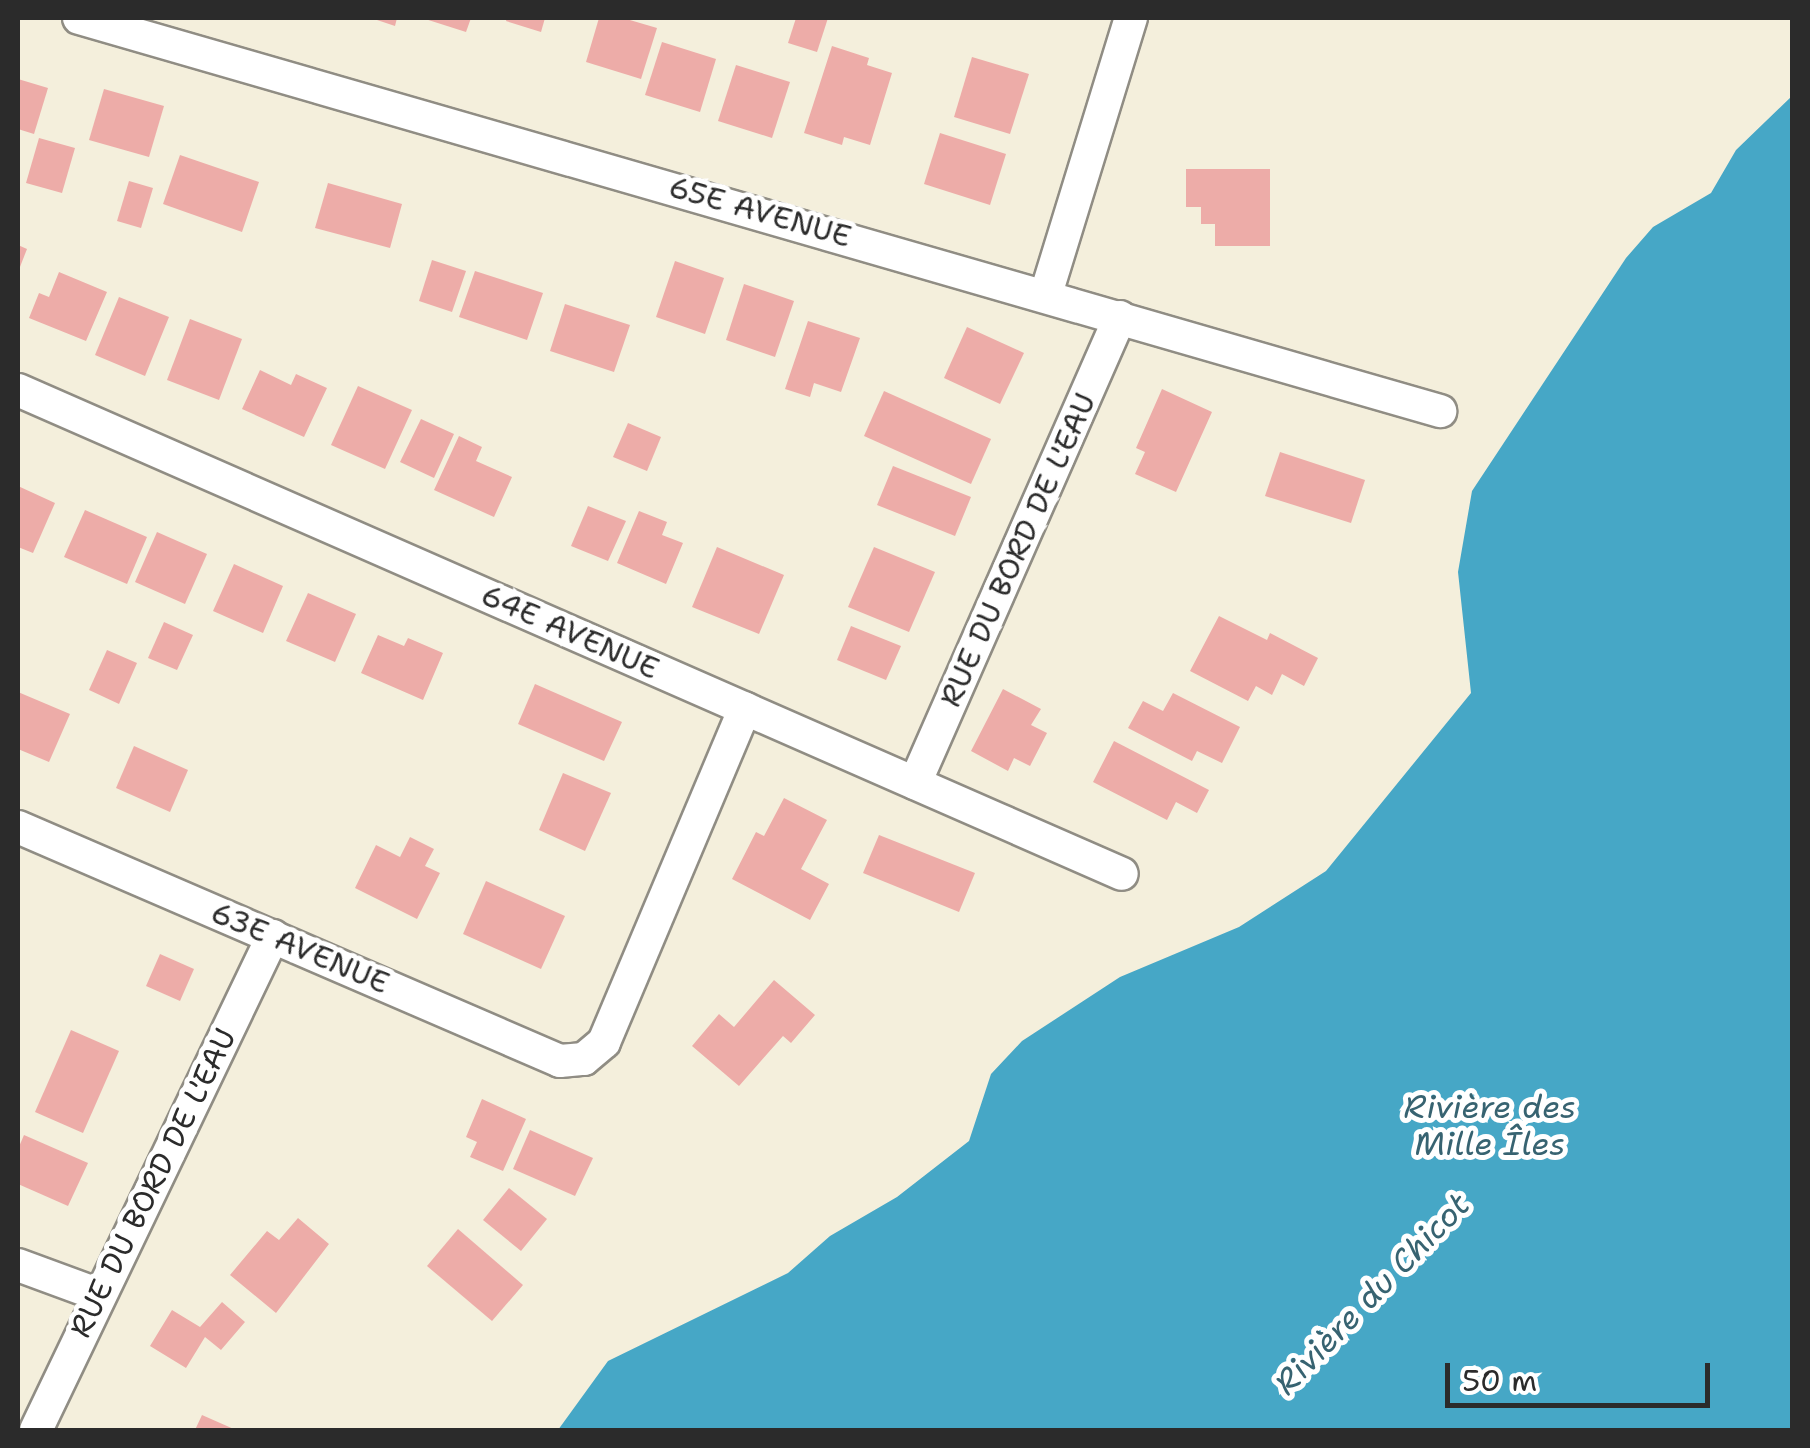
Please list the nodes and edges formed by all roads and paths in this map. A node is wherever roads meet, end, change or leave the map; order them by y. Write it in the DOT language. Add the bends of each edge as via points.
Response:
graph roads {
  1 [pos="79,18"];
  2 [pos="1131,18"];
  3 [pos="1046,294"];
  4 [pos="1120,317"];
  5 [pos="18,390"];
  6 [pos="1440,411"];
  7 [pos="745,709"];
  8 [pos="915,783"];
  9 [pos="18,827"];
  10 [pos="1122,874"];
  11 [pos="272,936"];
  12 [pos="18,1265"];
  13 [pos="98,1294"];
  14 [pos="36,1430"];
  1 -- 3 [label="street, 65E AVENUE"];
  2 -- 3 [label="street"];
  3 -- 4 [label="street, 65E AVENUE"];
  4 -- 6 [label="street, 65E AVENUE"];
  4 -- 8 [label="street, RUE DU BORD DE L'EAU"];
  5 -- 7 [label="street, 64E AVENUE"];
  7 -- 8 [label="street, 64E AVENUE"];
  7 -- 11 [label="street, 63E AVENUE" via="604,1042 584,1059 560,1060"];
  8 -- 10 [label="street, 64E AVENUE"];
  9 -- 11 [label="street, 63E AVENUE"];
  11 -- 13 [label="street, RUE DU BORD DE L'EAU"];
  12 -- 13 [label="street"];
  13 -- 14 [label="street, RUE DU BORD DE L'EAU"];
}
